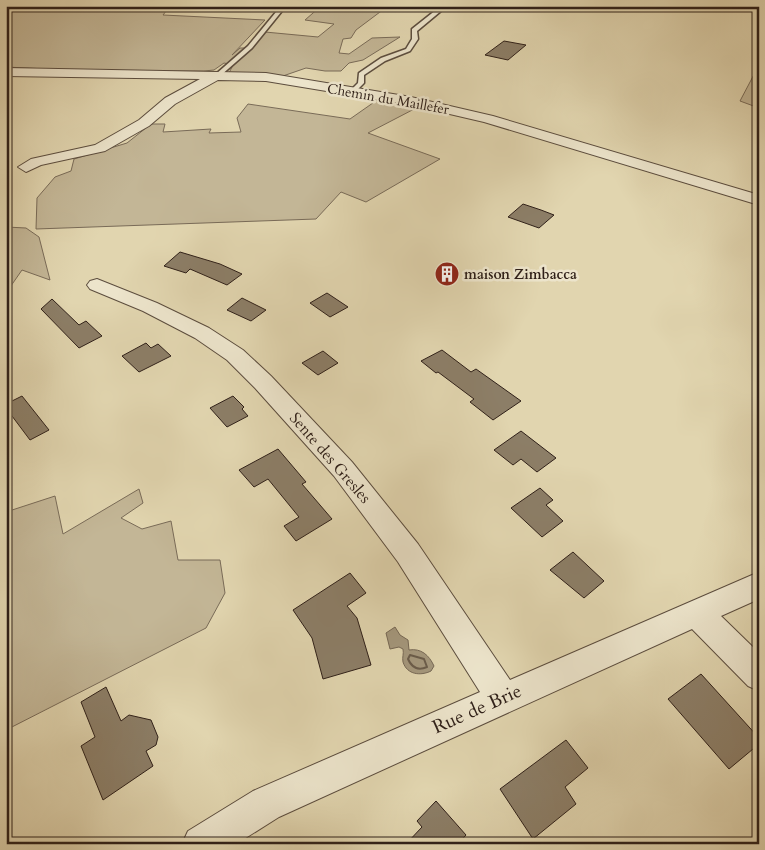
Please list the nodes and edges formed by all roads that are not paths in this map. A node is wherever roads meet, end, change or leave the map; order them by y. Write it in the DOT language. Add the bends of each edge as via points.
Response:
graph roads {
  1 [pos="284,6"];
  2 [pos="444,6"];
  3 [pos="6,72"];
  4 [pos="218,75"];
  5 [pos="352,92"];
  6 [pos="72,145"];
  7 [pos="19,163"];
  8 [pos="65,168"];
  9 [pos="759,200"];
  10 [pos="97,285"];
  11 [pos="759,585"];
  12 [pos="696,612"];
  13 [pos="759,675"];
  14 [pos="502,697"];
  15 [pos="201,844"];
  1 -- 4 [label="lane" via="250,47"];
  2 -- 5 [label="lane" via="414,30 416,39 408,50 388,55 367,69 361,74 361,83"];
  3 -- 4 [label="street, Chemin du Maillefer"];
  4 -- 5 [label="street, Chemin du Maillefer" via="266,76"];
  4 -- 7 [label="street" via="170,101 144,124 100,148"];
  5 -- 9 [label="street, Chemin du Maillefer" via="411,101 488,119"];
  6 -- 7 [label="street" via="45,149"];
  7 -- 8 [label="street" via="39,169"];
  10 -- 14 [label="street, Sente des Gresles" via="202,333 235,354 263,382 343,469 408,553"];
  11 -- 12 [label="street, Rue de Brie"];
  12 -- 13 [label="street"];
  12 -- 14 [label="street, Rue de Brie"];
  14 -- 15 [label="street, Rue de Brie" via="266,804"];
}
